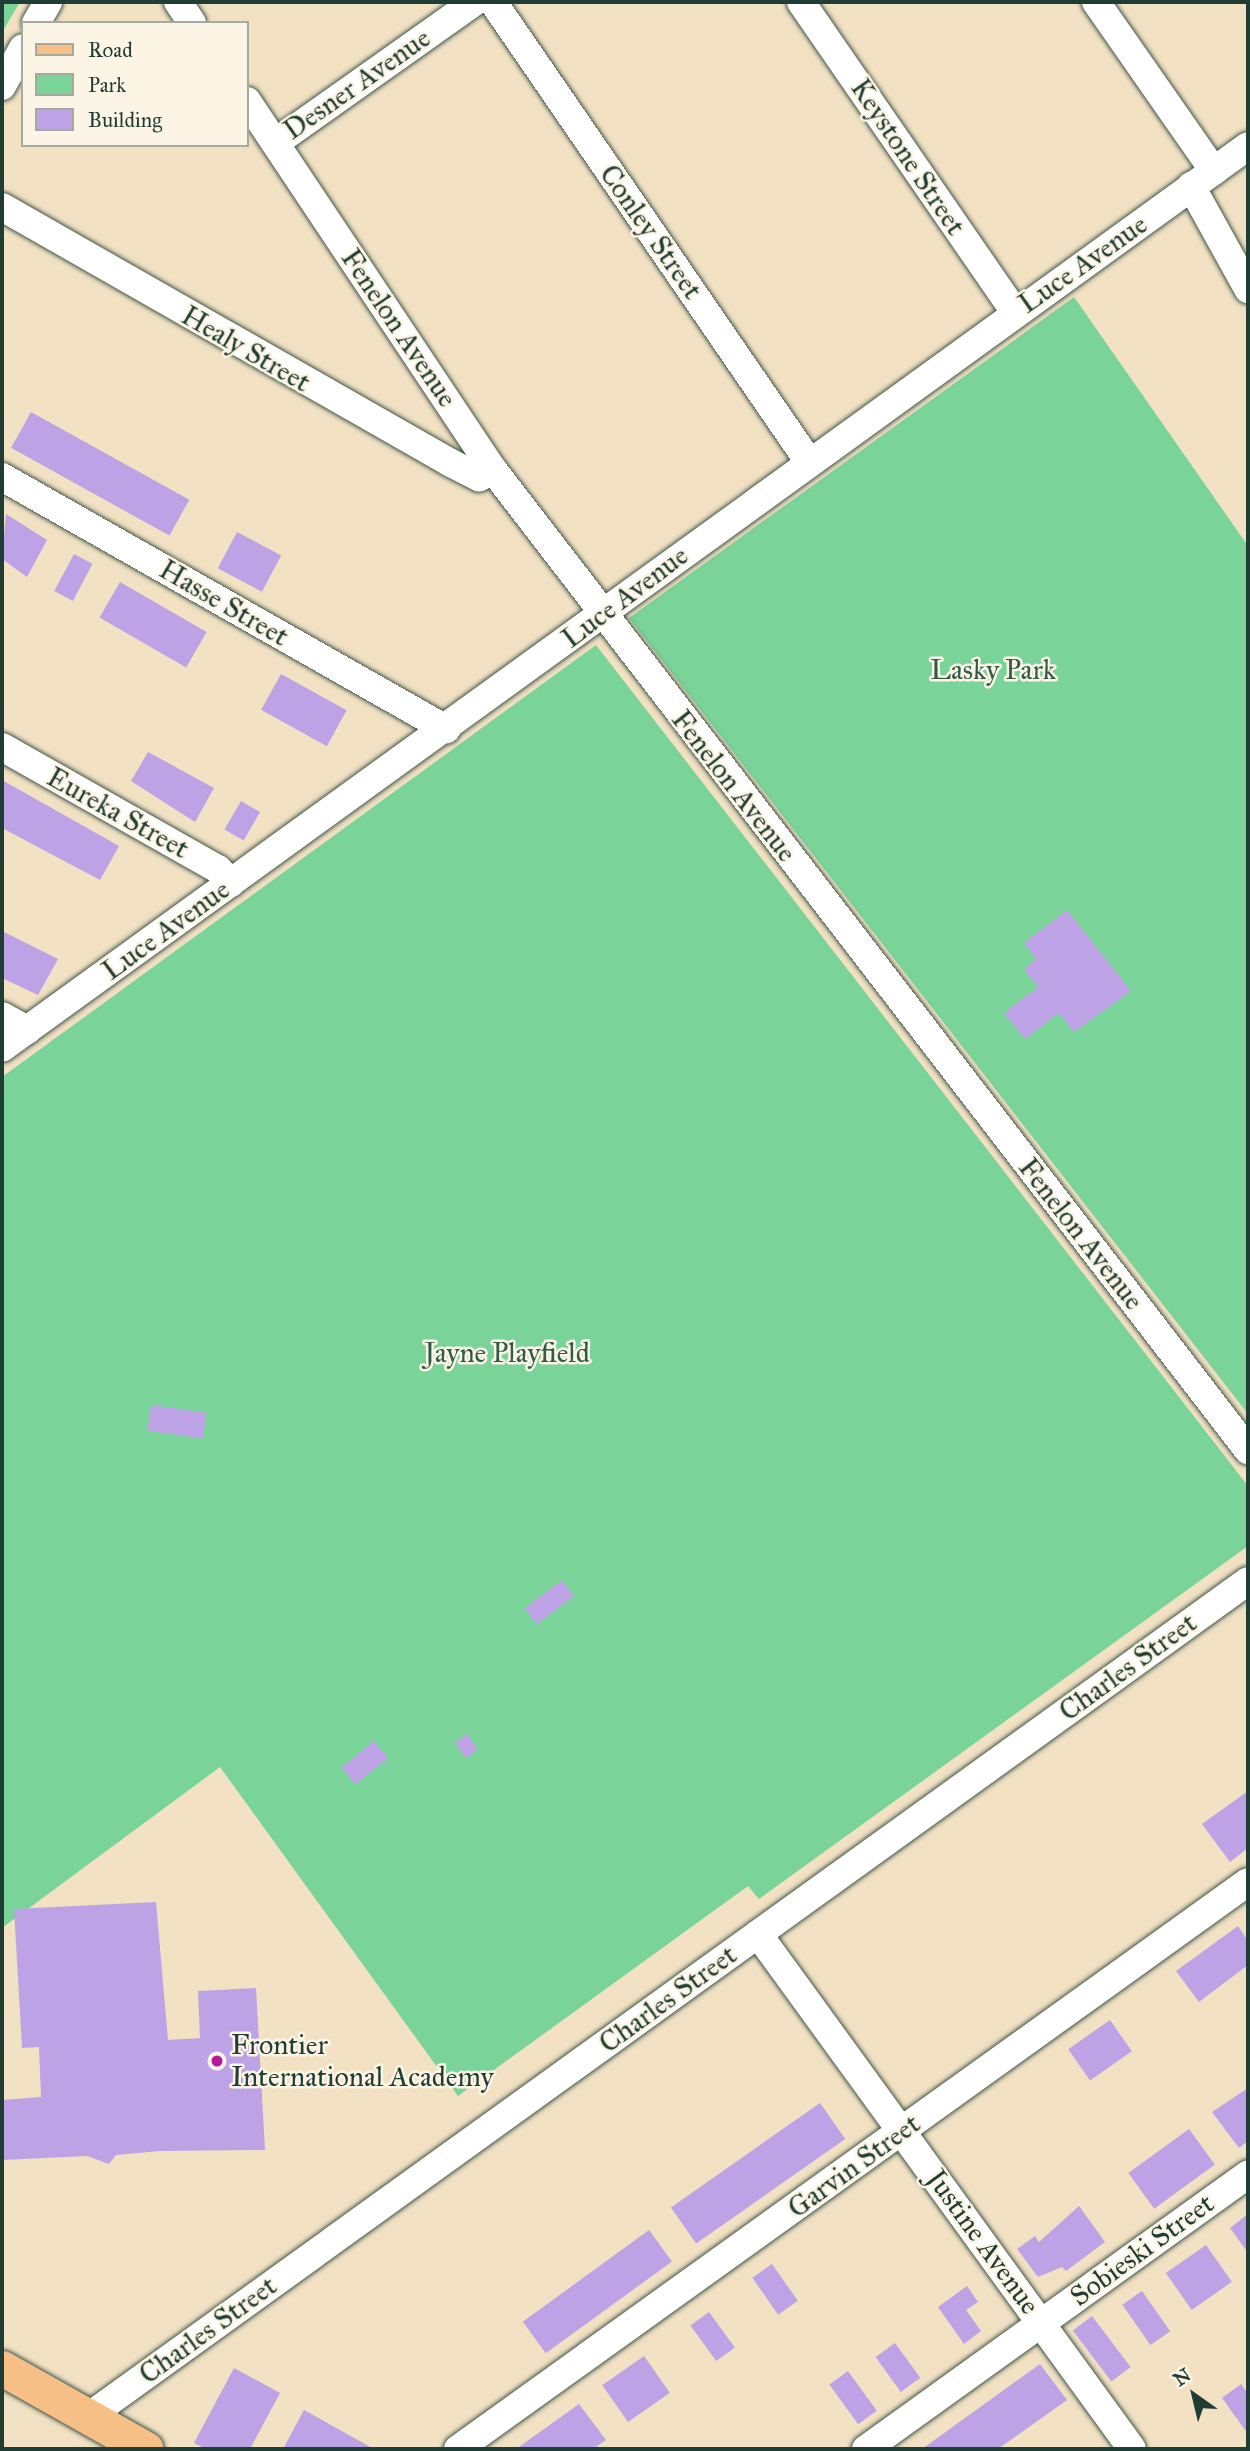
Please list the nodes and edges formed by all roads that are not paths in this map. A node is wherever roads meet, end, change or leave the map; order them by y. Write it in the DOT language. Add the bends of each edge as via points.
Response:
graph roads {
  1 [pos="48,2"];
  2 [pos="178,2"];
  3 [pos="474,2"];
  4 [pos="493,2"];
  5 [pos="802,2"];
  6 [pos="1096,2"];
  7 [pos="37,21"];
  8 [pos="191,21"];
  9 [pos="21,52"];
  10 [pos="2,86"];
  11 [pos="248,102"];
  12 [pos="275,143"];
  13 [pos="1248,146"];
  14 [pos="1203,178"];
  15 [pos="2,208"];
  16 [pos="1248,289"];
  17 [pos="1015,312"];
  18 [pos="809,462"];
  19 [pos="494,471"];
  20 [pos="2,477"];
  21 [pos="602,614"];
  22 [pos="446,729"];
  23 [pos="2,747"];
  24 [pos="231,884"];
  25 [pos="2,1016"];
  26 [pos="27,1030"];
  27 [pos="2,1048"];
  28 [pos="1248,1450"];
  29 [pos="1248,1581"];
  30 [pos="1248,1882"];
  31 [pos="758,1934"];
  32 [pos="902,2131"];
  33 [pos="1248,2174"];
  34 [pos="1042,2323"];
  35 [pos="2,2368"];
  36 [pos="88,2417"];
  37 [pos="146,2449"];
  38 [pos="458,2449"];
  39 [pos="866,2449"];
  40 [pos="1132,2449"];
  1 -- 7 [label="street"];
  2 -- 8 [label="street"];
  3 -- 12 [label="street, Desner Avenue"];
  4 -- 18 [label="street, Conley Street"];
  5 -- 17 [label="street, Keystone Street"];
  6 -- 14 [label="street"];
  9 -- 10 [label="street"];
  11 -- 12 [label="street, Fenelon Avenue"];
  12 -- 19 [label="street, Fenelon Avenue"];
  13 -- 14 [label="street, Luce Avenue"];
  14 -- 16 [label="street"];
  14 -- 17 [label="street, Luce Avenue"];
  15 -- 19 [label="street, Healy Street" via="459,468 479,477"];
  17 -- 18 [label="street, Luce Avenue"];
  18 -- 21 [label="street, Luce Avenue"];
  19 -- 21 [label="street, Fenelon Avenue"];
  20 -- 22 [label="street, Hasse Street"];
  21 -- 22 [label="street, Luce Avenue"];
  21 -- 28 [label="street, Fenelon Avenue"];
  22 -- 24 [label="street, Luce Avenue"];
  23 -- 24 [label="street, Eureka Street" via="218,869"];
  24 -- 26 [label="street, Luce Avenue"];
  25 -- 26 [label="street"];
  26 -- 27 [label="street, Luce Avenue"];
  29 -- 31 [label="street, Charles Street"];
  30 -- 32 [label="street, Garvin Street"];
  31 -- 32 [label="street, Justine Avenue"];
  31 -- 36 [label="street, Charles Street"];
  32 -- 34 [label="street, Justine Avenue"];
  32 -- 38 [label="street, Garvin Street"];
  33 -- 34 [label="street, Sobieski Street"];
  34 -- 39 [label="street, Sobieski Street"];
  34 -- 40 [label="street, Justine Avenue"];
  35 -- 36 [label="main road"];
  36 -- 37 [label="main road"];
}
